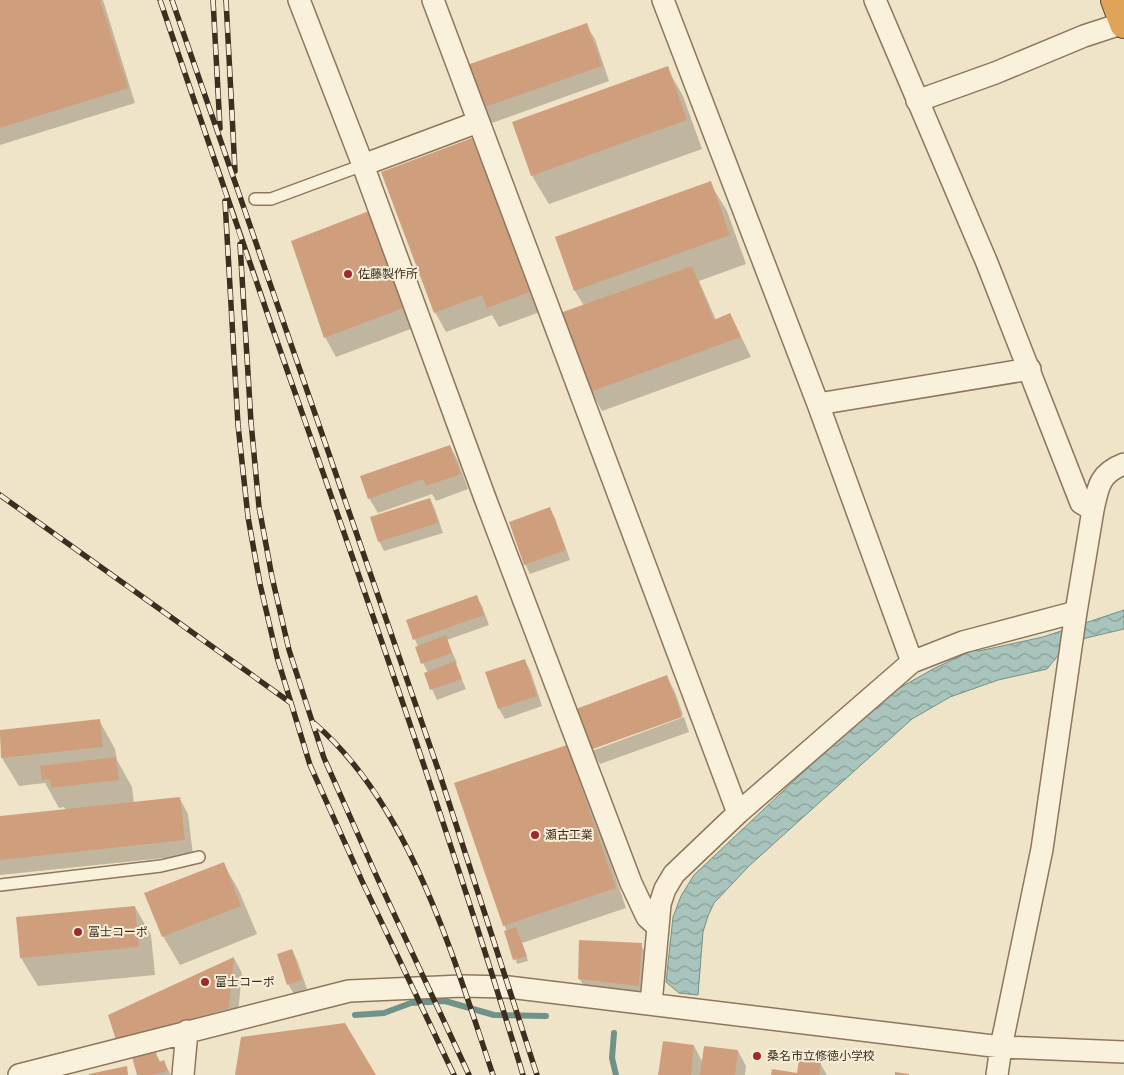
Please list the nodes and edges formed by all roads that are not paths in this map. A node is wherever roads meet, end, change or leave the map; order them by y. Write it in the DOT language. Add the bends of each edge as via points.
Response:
graph roads {
  1 [pos="299,0"];
  2 [pos="433,0"];
  3 [pos="875,0"];
  4 [pos="1115,0"];
  5 [pos="665,1"];
  6 [pos="1124,23"];
  7 [pos="917,101"];
  8 [pos="478,122"];
  9 [pos="363,165"];
  10 [pos="255,199"];
  11 [pos="1030,369"];
  12 [pos="818,404"];
  13 [pos="1124,464"];
  14 [pos="1093,510"];
  15 [pos="1075,616"];
  16 [pos="912,662"];
  17 [pos="738,813"];
  18 [pos="199,857"];
  19 [pos="0,885"];
  20 [pos="658,927"];
  21 [pos="651,1004"];
  22 [pos="186,1031"];
  23 [pos="1000,1047"];
  24 [pos="1124,1052"];
  25 [pos="19,1075"];
  26 [pos="183,1075"];
  27 [pos="997,1075"];
  1 -- 9 [label="street"];
  2 -- 8 [label="street"];
  3 -- 7 [label="street"];
  4 -- 6 [label="highway"];
  5 -- 12 [label="street"];
  6 -- 7 [label="street"];
  7 -- 11 [label="street"];
  8 -- 9 [label="street"];
  8 -- 17 [label="street"];
  9 -- 10 [label="lane" via="271,199"];
  9 -- 20 [label="street" via="484,498 631,883 647,917"];
  11 -- 12 [label="street"];
  11 -- 14 [label="street" via="1081,503"];
  12 -- 16 [label="street"];
  13 -- 14 [label="street" via="1105,475 1097,489"];
  14 -- 15 [label="street"];
  15 -- 16 [label="street" via="964,642"];
  15 -- 23 [label="street" via="1042,849"];
  16 -- 17 [label="street"];
  17 -- 20 [label="street" via="674,874 660,904"];
  18 -- 19 [label="lane" via="161,866"];
  20 -- 21 [label="street"];
  21 -- 22 [label="street" via="508,987 350,991"];
  21 -- 23 [label="street"];
  22 -- 25 [label="street"];
  22 -- 26 [label="street"];
  23 -- 24 [label="street"];
  23 -- 27 [label="street"];
}
